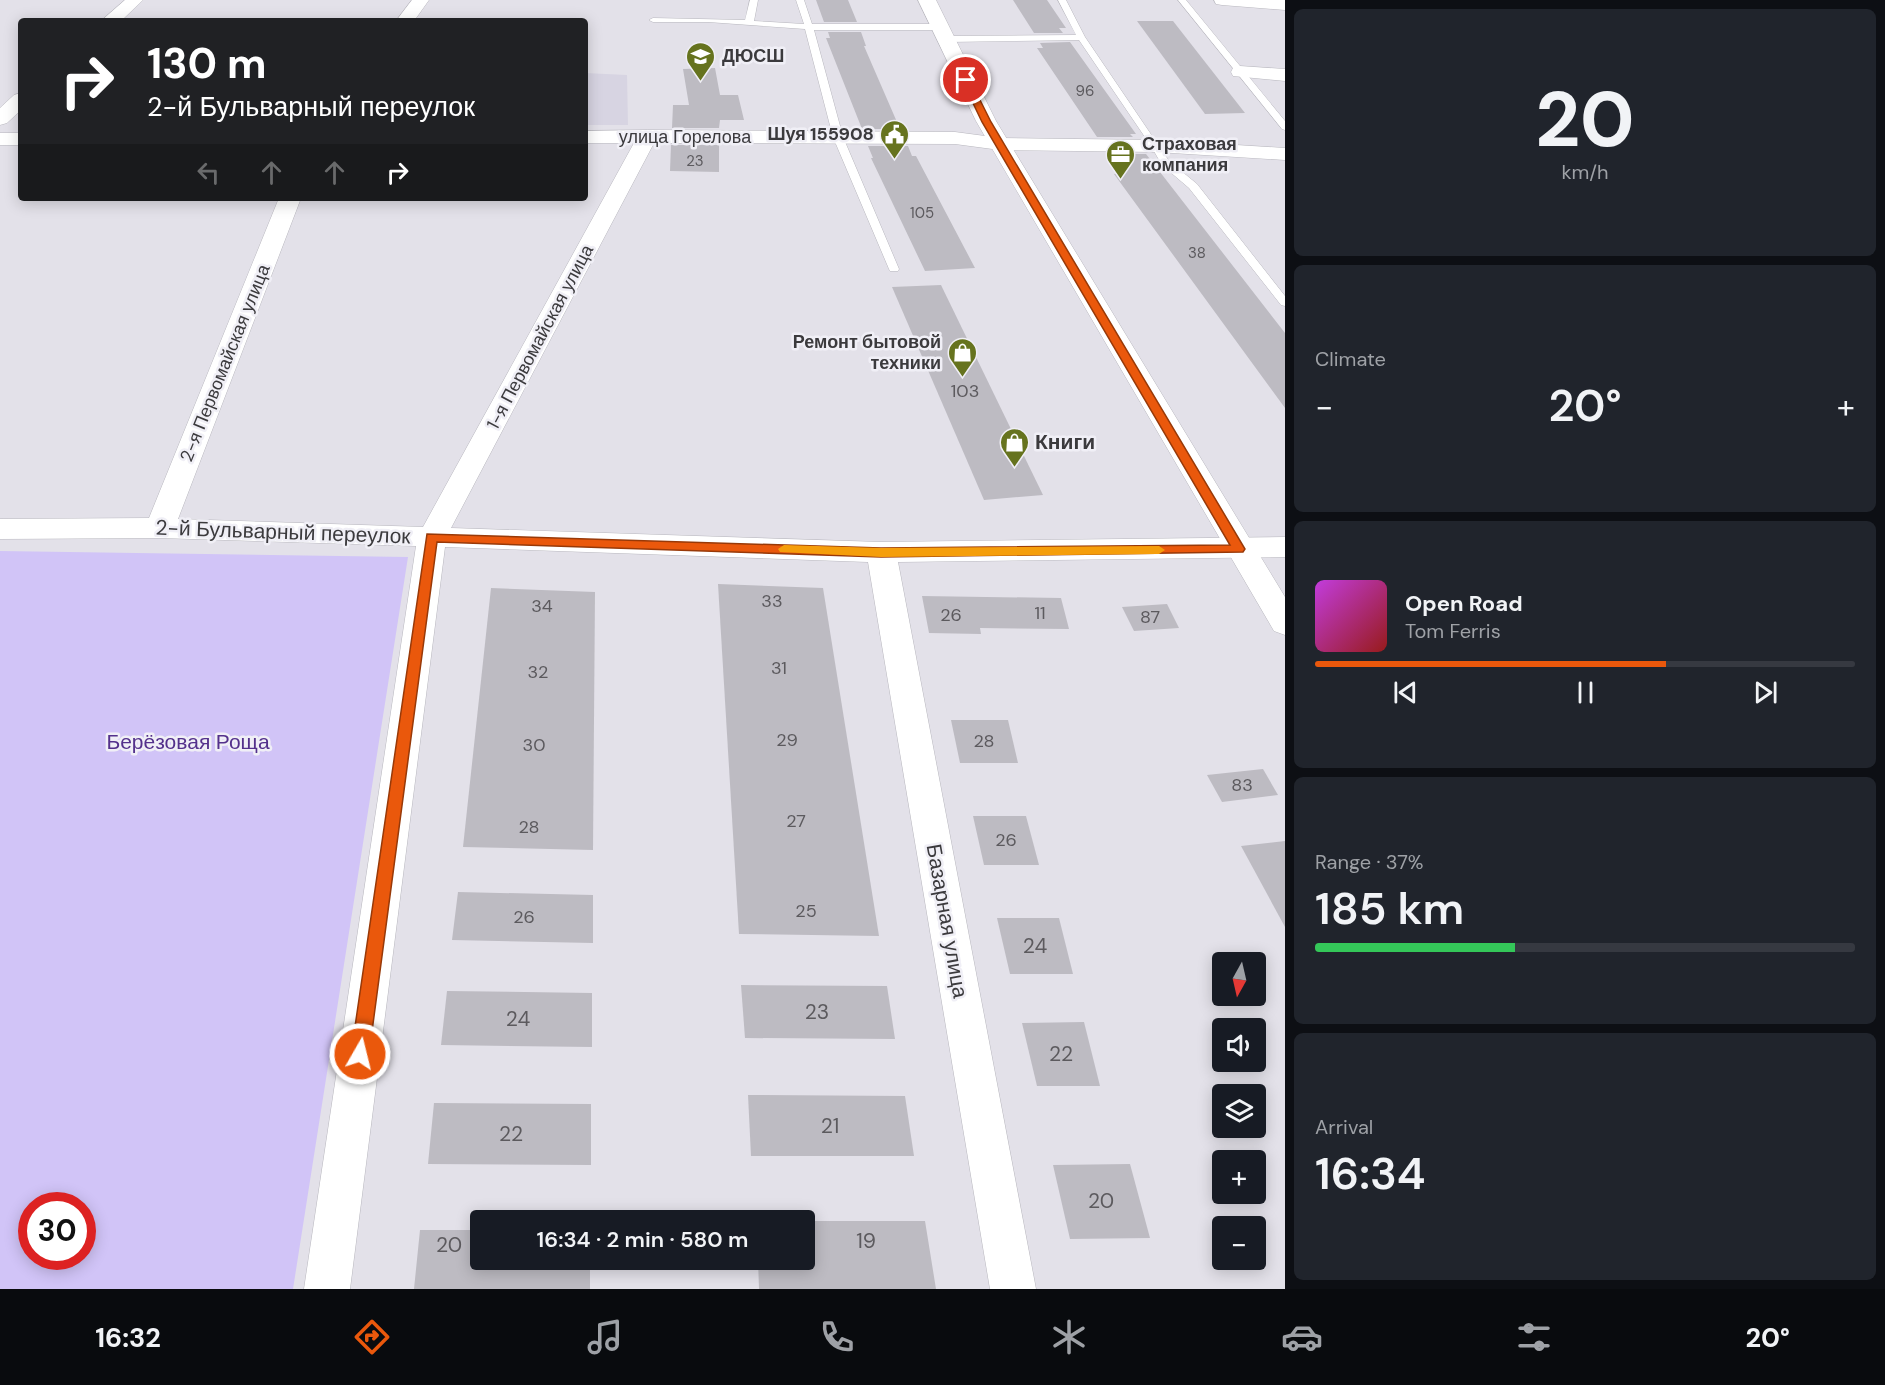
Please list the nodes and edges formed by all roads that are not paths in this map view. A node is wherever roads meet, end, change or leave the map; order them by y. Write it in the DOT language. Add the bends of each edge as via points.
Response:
graph roads {
  1 [pos="135,0"];
  2 [pos="421,0"];
  3 [pos="754,0"];
  4 [pos="800,0"];
  5 [pos="927,0"];
  6 [pos="1062,0"];
  7 [pos="1182,0"];
  8 [pos="1222,0"];
  9 [pos="1285,5"];
  10 [pos="114,18"];
  11 [pos="407,18"];
  12 [pos="653,20"];
  13 [pos="749,23"];
  14 [pos="809,27"];
  15 [pos="943,33"];
  16 [pos="1081,37"];
  17 [pos="1239,72"];
  18 [pos="1285,75"];
  19 [pos="18,102"];
  20 [pos="0,118"];
  21 [pos="1285,127"];
  22 [pos="648,136"];
  23 [pos="588,137"];
  24 [pos="838,137"];
  25 [pos="0,139"];
  26 [pos="18,139"];
  27 [pos="1000,144"];
  28 [pos="1156,146"];
  29 [pos="1285,154"];
  30 [pos="289,201"];
  31 [pos="894,269"];
  32 [pos="1285,303"];
  33 [pos="160,528"];
  34 [pos="0,529"];
  35 [pos="432,537"];
  36 [pos="1285,547"];
  37 [pos="1239,549"];
  38 [pos="881,552"];
  39 [pos="1285,622"];
  40 [pos="327,1289"];
  41 [pos="1013,1289"];
  1 -- 10 [label="street"];
  2 -- 11 [label="street"];
  3 -- 13 [label="lane"];
  4 -- 14 [label="lane"];
  5 -- 15 [label="main road"];
  6 -- 16 [label="lane"];
  7 -- 17 [label="lane"];
  8 -- 9 [label="street"];
  12 -- 13 [label="lane"];
  13 -- 14 [label="lane"];
  14 -- 15 [label="lane"];
  14 -- 24 [label="lane"];
  15 -- 16 [label="lane"];
  15 -- 27 [label="main road"];
  16 -- 28 [label="lane"];
  17 -- 18 [label="street"];
  17 -- 21 [label="lane"];
  19 -- 20 [label="street"];
  22 -- 23 [label="street, улица Горелова"];
  22 -- 24 [label="street, улица Горелова"];
  22 -- 35 [label="street, 1-я Первомайская улица"];
  24 -- 27 [label="street, улица Горелова" via="955,138"];
  24 -- 31 [label="lane"];
  25 -- 26 [label="street"];
  27 -- 28 [label="street, улица Горелова"];
  27 -- 37 [label="main road"];
  28 -- 29 [label="street, улица Горелова"];
  28 -- 32 [label="lane" via="1165,163 1193,186"];
  30 -- 33 [label="street, 2-я Первомайская улица"];
  33 -- 34 [label="street, 2-й Бульварный переулок"];
  33 -- 35 [label="street, 2-й Бульварный переулок"];
  35 -- 38 [label="street, 2-й Бульварный переулок"];
  35 -- 40 [label="street"];
  36 -- 37 [label="street, 2-й Бульварный переулок"];
  37 -- 38 [label="street, 2-й Бульварный переулок"];
  37 -- 39 [label="main road"];
  38 -- 41 [label="street, Базарная улица"];
}
